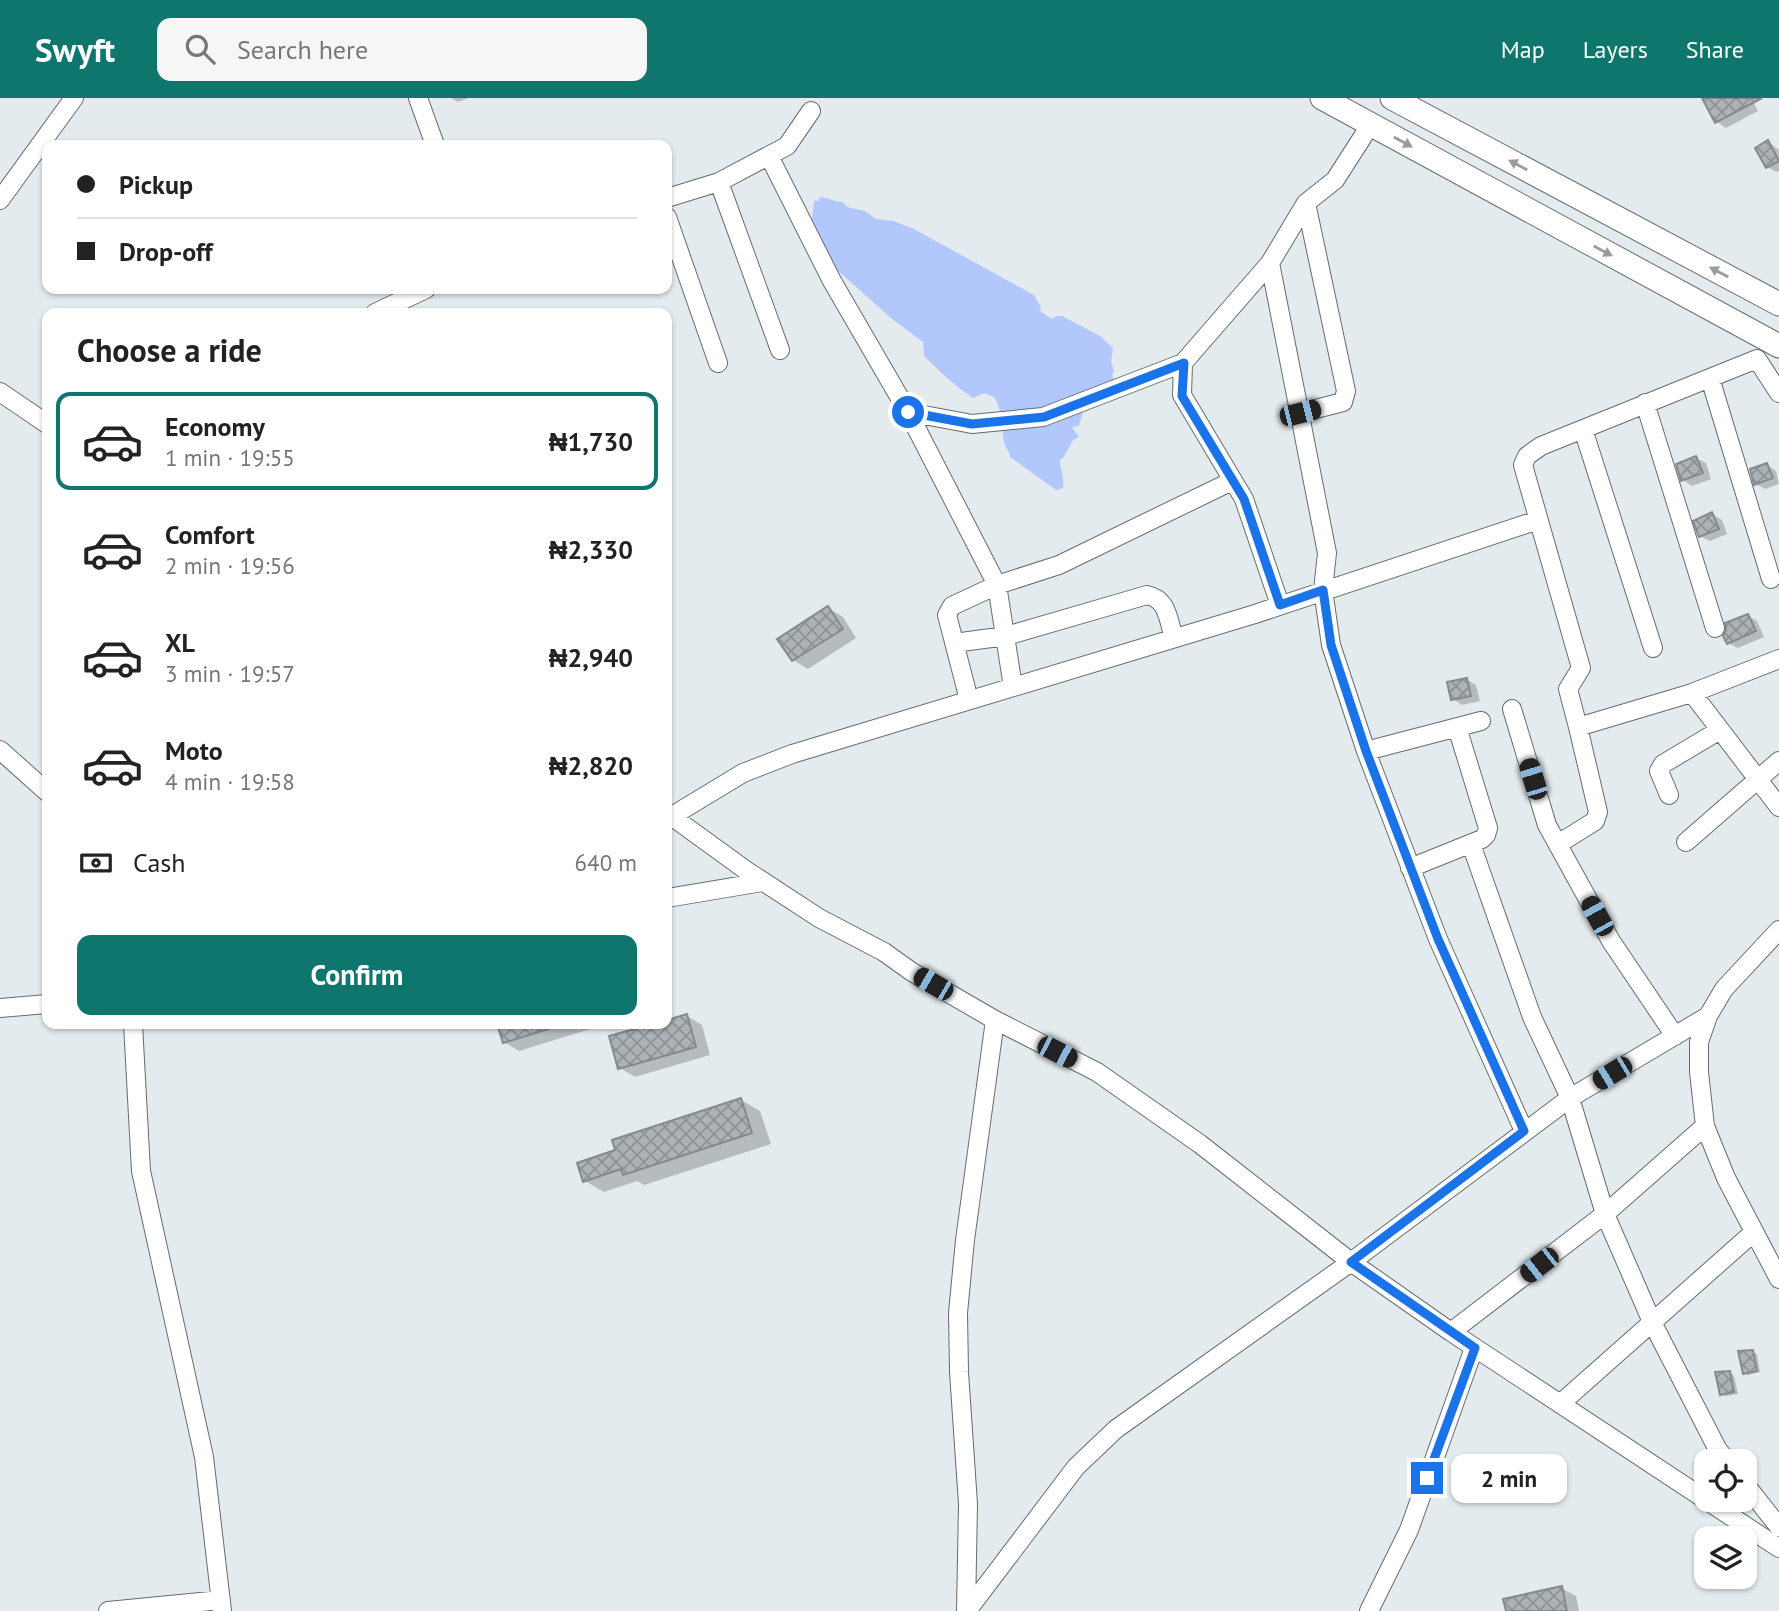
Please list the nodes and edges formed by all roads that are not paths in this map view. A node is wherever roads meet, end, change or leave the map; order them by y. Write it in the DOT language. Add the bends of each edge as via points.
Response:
graph roads {
  1 [pos="74,98"];
  2 [pos="418,98"];
  3 [pos="1322,98"];
  4 [pos="1394,98"];
  5 [pos="811,111"];
  6 [pos="1371,124"];
  7 [pos="44,140"];
  8 [pos="433,140"];
  9 [pos="42,142"];
  10 [pos="769,156"];
  11 [pos="719,182"];
  12 [pos="672,196"];
  13 [pos="0,200"];
  14 [pos="1306,203"];
  15 [pos="672,231"];
  16 [pos="1270,263"];
  17 [pos="415,294"];
  18 [pos="1779,304"];
  19 [pos="386,308"];
  20 [pos="1779,346"];
  21 [pos="780,350"];
  22 [pos="718,363"];
  23 [pos="1184,363"];
  24 [pos="1710,378"];
  25 [pos="0,393"];
  26 [pos="1779,393"];
  27 [pos="1645,403"];
  28 [pos="908,412"];
  29 [pos="1300,413"];
  30 [pos="42,421"];
  31 [pos="1583,429"];
  32 [pos="1232,481"];
  33 [pos="1538,520"];
  34 [pos="1771,579"];
  35 [pos="997,585"];
  36 [pos="1323,590"];
  37 [pos="1280,605"];
  38 [pos="1715,628"];
  39 [pos="1006,636"];
  40 [pos="1174,639"];
  41 [pos="954,643"];
  42 [pos="1653,648"];
  43 [pos="1779,659"];
  44 [pos="1013,687"];
  45 [pos="1692,693"];
  46 [pos="969,700"];
  47 [pos="1512,709"];
  48 [pos="1481,721"];
  49 [pos="1457,727"];
  50 [pos="1578,727"];
  51 [pos="1720,730"];
  52 [pos="0,750"];
  53 [pos="1366,751"];
  54 [pos="1779,761"];
  55 [pos="1759,781"];
  56 [pos="42,788"];
  57 [pos="1669,795"];
  58 [pos="1779,807"];
  59 [pos="672,813"];
  60 [pos="672,817"];
  61 [pos="1686,842"];
  62 [pos="1471,844"];
  63 [pos="1558,844"];
  64 [pos="1410,868"];
  65 [pos="762,882"];
  66 [pos="672,897"];
  67 [pos="1779,930"];
  68 [pos="42,1004"];
  69 [pos="0,1008"];
  70 [pos="1708,1016"];
  71 [pos="995,1020"];
  72 [pos="133,1029"];
  73 [pos="1675,1036"];
  74 [pos="1570,1098"];
  75 [pos="1705,1126"];
  76 [pos="1524,1131"];
  77 [pos="1605,1214"];
  78 [pos="1754,1232"];
  79 [pos="1351,1262"];
  80 [pos="1779,1279"];
  81 [pos="1652,1322"];
  82 [pos="1451,1332"];
  83 [pos="1475,1348"];
  84 [pos="1560,1404"];
  85 [pos="1717,1449"];
  86 [pos="1757,1500"];
  87 [pos="1779,1528"];
  88 [pos="1779,1548"];
  89 [pos="221,1606"];
  90 [pos="108,1611"];
  91 [pos="966,1611"];
  92 [pos="1369,1611"];
  1 -- 7 [label="street"];
  2 -- 8 [label="street"];
  3 -- 6 [label="main road"];
  18 -- 4 [label="main road, one-way"];
  5 -- 10 [label="street" via="787,146"];
  6 -- 14 [label="street" via="1335,180"];
  6 -- 20 [label="main road, one-way"];
  9 -- 13 [label="street"];
  10 -- 11 [label="street"];
  10 -- 28 [label="street" via="832,281"];
  11 -- 12 [label="street"];
  11 -- 21 [label="street"];
  14 -- 16 [label="street"];
  14 -- 29 [label="street" via="1346,391 1343,402"];
  15 -- 22 [label="street"];
  16 -- 23 [label="street"];
  16 -- 29 [label="street"];
  17 -- 19 [label="street"];
  23 -- 28 [label="street" via="1044,417 972,424"];
  23 -- 32 [label="street" via="1182,396"];
  24 -- 26 [label="street" via="1757,359"];
  24 -- 27 [label="street"];
  24 -- 34 [label="street"];
  25 -- 30 [label="street"];
  27 -- 31 [label="street"];
  27 -- 38 [label="street"];
  28 -- 35 [label="street"];
  29 -- 36 [label="street" via="1326,553"];
  31 -- 33 [label="street" via="1527,456 1523,465"];
  31 -- 42 [label="street"];
  32 -- 35 [label="street" via="1059,565"];
  32 -- 37 [label="street" via="1244,499"];
  33 -- 36 [label="street"];
  33 -- 50 [label="street" via="1581,668 1568,689"];
  35 -- 39 [label="street"];
  35 -- 41 [label="street" via="948,610"];
  36 -- 37 [label="street"];
  36 -- 53 [label="street" via="1331,645"];
  37 -- 40 [label="street"];
  39 -- 40 [label="street" via="1147,595 1163,602"];
  39 -- 41 [label="street"];
  39 -- 44 [label="street"];
  40 -- 44 [label="street"];
  41 -- 46 [label="street"];
  43 -- 45 [label="street"];
  44 -- 46 [label="street"];
  45 -- 50 [label="street"];
  45 -- 51 [label="street"];
  46 -- 59 [label="street" via="792,754 743,773"];
  47 -- 63 [label="street" via="1547,825"];
  48 -- 49 [label="street"];
  49 -- 53 [label="street"];
  49 -- 62 [label="street" via="1488,828 1482,839"];
  50 -- 63 [label="street" via="1598,812 1595,821"];
  51 -- 55 [label="street"];
  51 -- 57 [label="street" via="1663,764 1659,771"];
  52 -- 56 [label="street"];
  53 -- 64 [label="street"];
  54 -- 55 [label="street"];
  55 -- 58 [label="street"];
  55 -- 61 [label="street"];
  60 -- 65 [label="street"];
  62 -- 64 [label="street"];
  62 -- 74 [label="street" via="1532,1017"];
  63 -- 73 [label="street" via="1611,941"];
  64 -- 76 [label="street"];
  65 -- 66 [label="street"];
  65 -- 71 [label="street"];
  67 -- 70 [label="street" via="1724,989"];
  68 -- 69 [label="street"];
  70 -- 73 [label="street"];
  70 -- 75 [label="street" via="1699,1042"];
  71 -- 79 [label="street" via="1097,1072 1200,1144"];
  71 -- 91 [label="street" via="958,1313 968,1504"];
  72 -- 89 [label="street" via="141,1171 204,1457"];
  73 -- 74 [label="street"];
  74 -- 76 [label="street"];
  74 -- 77 [label="street"];
  75 -- 77 [label="street"];
  75 -- 78 [label="street"];
  76 -- 79 [label="street"];
  77 -- 81 [label="street"];
  77 -- 82 [label="street"];
  78 -- 80 [label="street"];
  78 -- 81 [label="street"];
  79 -- 82 [label="street"];
  79 -- 91 [label="street" via="1116,1429 1076,1467"];
  81 -- 84 [label="street"];
  81 -- 85 [label="street"];
  82 -- 83 [label="street"];
  83 -- 84 [label="street"];
  83 -- 92 [label="street" via="1409,1530"];
  84 -- 88 [label="street"];
  86 -- 87 [label="street"];
  89 -- 90 [label="street"];
}
